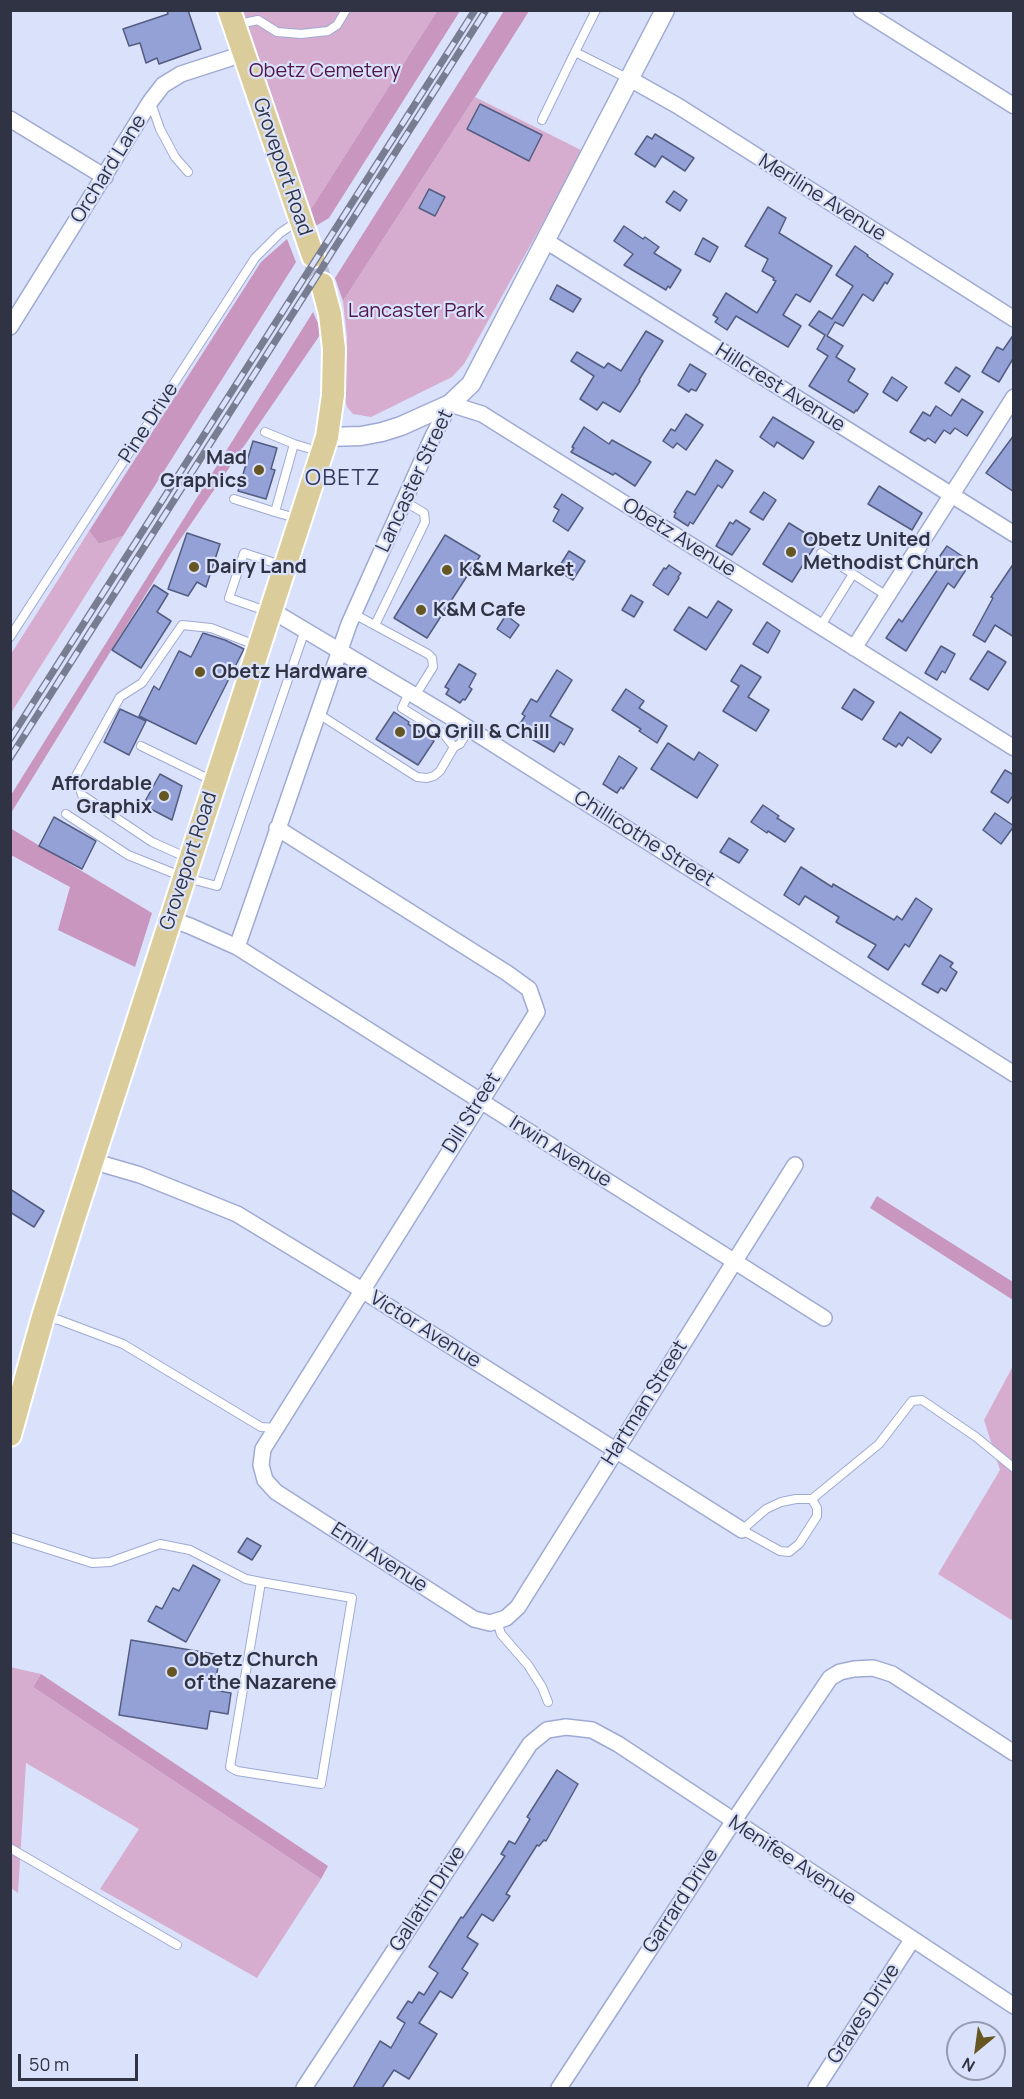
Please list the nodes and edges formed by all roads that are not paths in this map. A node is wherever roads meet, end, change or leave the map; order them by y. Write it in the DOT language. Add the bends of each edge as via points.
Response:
graph roads {
  1 [pos="255,10"];
  2 [pos="346,10"];
  3 [pos="596,10"];
  4 [pos="665,10"];
  5 [pos="861,10"];
  6 [pos="231,18"];
  7 [pos="258,20"];
  8 [pos="575,52"];
  9 [pos="243,54"];
  10 [pos="630,79"];
  11 [pos="150,102"];
  12 [pos="1014,106"];
  13 [pos="10,118"];
  14 [pos="542,120"];
  15 [pos="188,172"];
  16 [pos="105,177"];
  17 [pos="300,220"];
  18 [pos="546,241"];
  19 [pos="313,256"];
  20 [pos="322,284"];
  21 [pos="1014,319"];
  22 [pos="10,327"];
  23 [pos="1014,397"];
  24 [pos="450,404"];
  25 [pos="265,432"];
  26 [pos="294,444"];
  27 [pos="325,445"];
  28 [pos="952,495"];
  29 [pos="234,499"];
  30 [pos="405,501"];
  31 [pos="275,512"];
  32 [pos="301,520"];
  33 [pos="1014,534"];
  34 [pos="821,553"];
  35 [pos="286,567"];
  36 [pos="853,574"];
  37 [pos="887,596"];
  38 [pos="271,611"];
  39 [pos="354,614"];
  40 [pos="375,625"];
  41 [pos="820,627"];
  42 [pos="305,630"];
  43 [pos="10,637"];
  44 [pos="259,646"];
  45 [pos="854,648"];
  46 [pos="339,651"];
  47 [pos="412,694"];
  48 [pos="317,713"];
  49 [pos="470,729"];
  50 [pos="141,746"];
  51 [pos="454,747"];
  52 [pos="1014,748"];
  53 [pos="215,782"];
  54 [pos="66,814"];
  55 [pos="277,828"];
  56 [pos="186,868"];
  57 [pos="170,919"];
  58 [pos="237,947"];
  59 [pos="1014,1074"];
  60 [pos="480,1101"];
  61 [pos="92,1161"];
  62 [pos="795,1165"];
  63 [pos="734,1262"];
  64 [pos="362,1290"];
  65 [pos="43,1317"];
  66 [pos="824,1318"];
  67 [pos="276,1428"];
  68 [pos="10,1435"];
  69 [pos="616,1450"];
  70 [pos="1014,1468"];
  71 [pos="276,1492"];
  72 [pos="812,1499"];
  73 [pos="742,1530"];
  74 [pos="10,1537"];
  75 [pos="261,1582"];
  76 [pos="490,1621"];
  77 [pos="548,1702"];
  78 [pos="566,1727"];
  79 [pos="1014,1753"];
  80 [pos="732,1822"];
  81 [pos="10,1848"];
  82 [pos="912,1940"];
  83 [pos="177,1945"];
  84 [pos="1014,2007"];
  85 [pos="303,2088"];
  86 [pos="559,2088"];
  87 [pos="816,2088"];
  1 -- 7 [label="lane"];
  2 -- 7 [label="lane" via="328,31 277,32"];
  3 -- 8 [label="lane"];
  4 -- 10 [label="street, Lancaster Street"];
  5 -- 12 [label="street"];
  6 -- 7 [label="lane"];
  6 -- 9 [label="main road, Groveport Road"];
  8 -- 10 [label="lane"];
  8 -- 14 [label="lane"];
  9 -- 11 [label="street, Orchard Lane" via="181,74 163,86"];
  9 -- 17 [label="main road, Groveport Road"];
  10 -- 18 [label="street, Lancaster Street"];
  10 -- 21 [label="street, Meriline Avenue"];
  11 -- 15 [label="lane" via="175,157"];
  11 -- 16 [label="street, Orchard Lane"];
  13 -- 16 [label="street"];
  16 -- 22 [label="street, Orchard Lane"];
  17 -- 19 [label="main road, Groveport Road"];
  17 -- 43 [label="lane, Pine Drive" via="255,258"];
  18 -- 24 [label="street, Lancaster Street" via="475,377"];
  18 -- 28 [label="street, Hillcrest Avenue"];
  20 -- 27 [label="main road, Groveport Road" via="334,349 333,396"];
  23 -- 28 [label="street"];
  24 -- 27 [label="street" via="382,432"];
  24 -- 30 [label="street, Lancaster Street"];
  24 -- 41 [label="street, Obetz Avenue" via="482,414"];
  25 -- 26 [label="lane"];
  26 -- 27 [label="lane"];
  26 -- 31 [label="lane"];
  27 -- 32 [label="main road, Groveport Road"];
  28 -- 33 [label="street, Hillcrest Avenue"];
  28 -- 37 [label="street"];
  29 -- 31 [label="lane"];
  30 -- 39 [label="street, Lancaster Street"];
  30 -- 40 [label="lane" via="424,513 425,522"];
  31 -- 32 [label="lane"];
  32 -- 35 [label="main road, Groveport Road"];
  34 -- 36 [label="lane"];
  35 -- 38 [label="main road, Groveport Road"];
  35 -- 38 [label="lane" via="244,553 229,598"];
  36 -- 37 [label="lane"];
  36 -- 41 [label="lane"];
  37 -- 45 [label="street"];
  38 -- 42 [label="street, Chillicothe Street"];
  38 -- 44 [label="main road, Groveport Road"];
  39 -- 40 [label="lane"];
  39 -- 46 [label="street, Lancaster Street"];
  40 -- 47 [label="lane" via="432,658 433,667"];
  41 -- 45 [label="street, Obetz Avenue"];
  42 -- 46 [label="street, Chillicothe Street"];
  42 -- 56 [label="lane" via="217,886"];
  44 -- 53 [label="main road, Groveport Road"];
  44 -- 56 [label="lane" via="211,628 182,625 142,683 120,697 76,776 82,795"];
  45 -- 52 [label="street, Obetz Avenue"];
  46 -- 47 [label="street, Chillicothe Street"];
  46 -- 48 [label="street, Lancaster Street"];
  47 -- 49 [label="street, Chillicothe Street"];
  47 -- 51 [label="lane" via="402,708 444,734"];
  48 -- 51 [label="lane" via="417,777 434,776"];
  48 -- 55 [label="street, Lancaster Street"];
  49 -- 51 [label="lane"];
  49 -- 59 [label="street, Chillicothe Street"];
  50 -- 53 [label="lane"];
  53 -- 56 [label="main road, Groveport Road"];
  54 -- 56 [label="lane" via="128,855"];
  55 -- 58 [label="street, Lancaster Street"];
  55 -- 60 [label="street, Dill Street" via="529,988 537,1012"];
  56 -- 57 [label="main road, Groveport Road"];
  57 -- 58 [label="street, Irwin Avenue"];
  57 -- 61 [label="main road, Groveport Road"];
  58 -- 60 [label="street, Irwin Avenue"];
  60 -- 63 [label="street, Irwin Avenue"];
  60 -- 64 [label="street, Dill Street"];
  61 -- 64 [label="street, Victor Avenue" via="140,1175 237,1214"];
  61 -- 65 [label="main road, Groveport Road"];
  62 -- 63 [label="street, Hartman Street"];
  63 -- 66 [label="street, Irwin Avenue"];
  63 -- 69 [label="street, Hartman Street"];
  64 -- 67 [label="street, Dill Street"];
  64 -- 69 [label="street, Victor Avenue"];
  65 -- 67 [label="lane" via="123,1344 261,1427"];
  65 -- 68 [label="main road, Groveport Road"];
  67 -- 71 [label="street, Dill Street" via="263,1449 261,1465"];
  69 -- 73 [label="street, Victor Avenue"];
  69 -- 76 [label="street, Hartman Street" via="518,1607 506,1618"];
  70 -- 72 [label="lane" via="922,1400 912,1401 879,1444"];
  71 -- 76 [label="street, Emil Avenue" via="474,1619"];
  72 -- 73 [label="lane" via="781,1502 766,1509"];
  72 -- 73 [label="lane" via="817,1516 789,1552"];
  74 -- 75 [label="lane" via="92,1563 110,1562 160,1544 190,1550 246,1579"];
  75 -- 75 [label="lane" via="352,1598 321,1784 230,1767"];
  76 -- 77 [label="lane" via="528,1665"];
  78 -- 80 [label="street, Menifee Avenue" via="592,1730 618,1744"];
  78 -- 85 [label="street, Gallatin Drive" via="547,1730 530,1744"];
  79 -- 80 [label="street, Garrard Drive" via="891,1674 873,1668 840,1672 830,1678"];
  80 -- 82 [label="street, Menifee Avenue"];
  80 -- 86 [label="street, Garrard Drive"];
  81 -- 83 [label="lane"];
  82 -- 84 [label="street, Menifee Avenue"];
  82 -- 87 [label="street, Graves Drive"];
}
